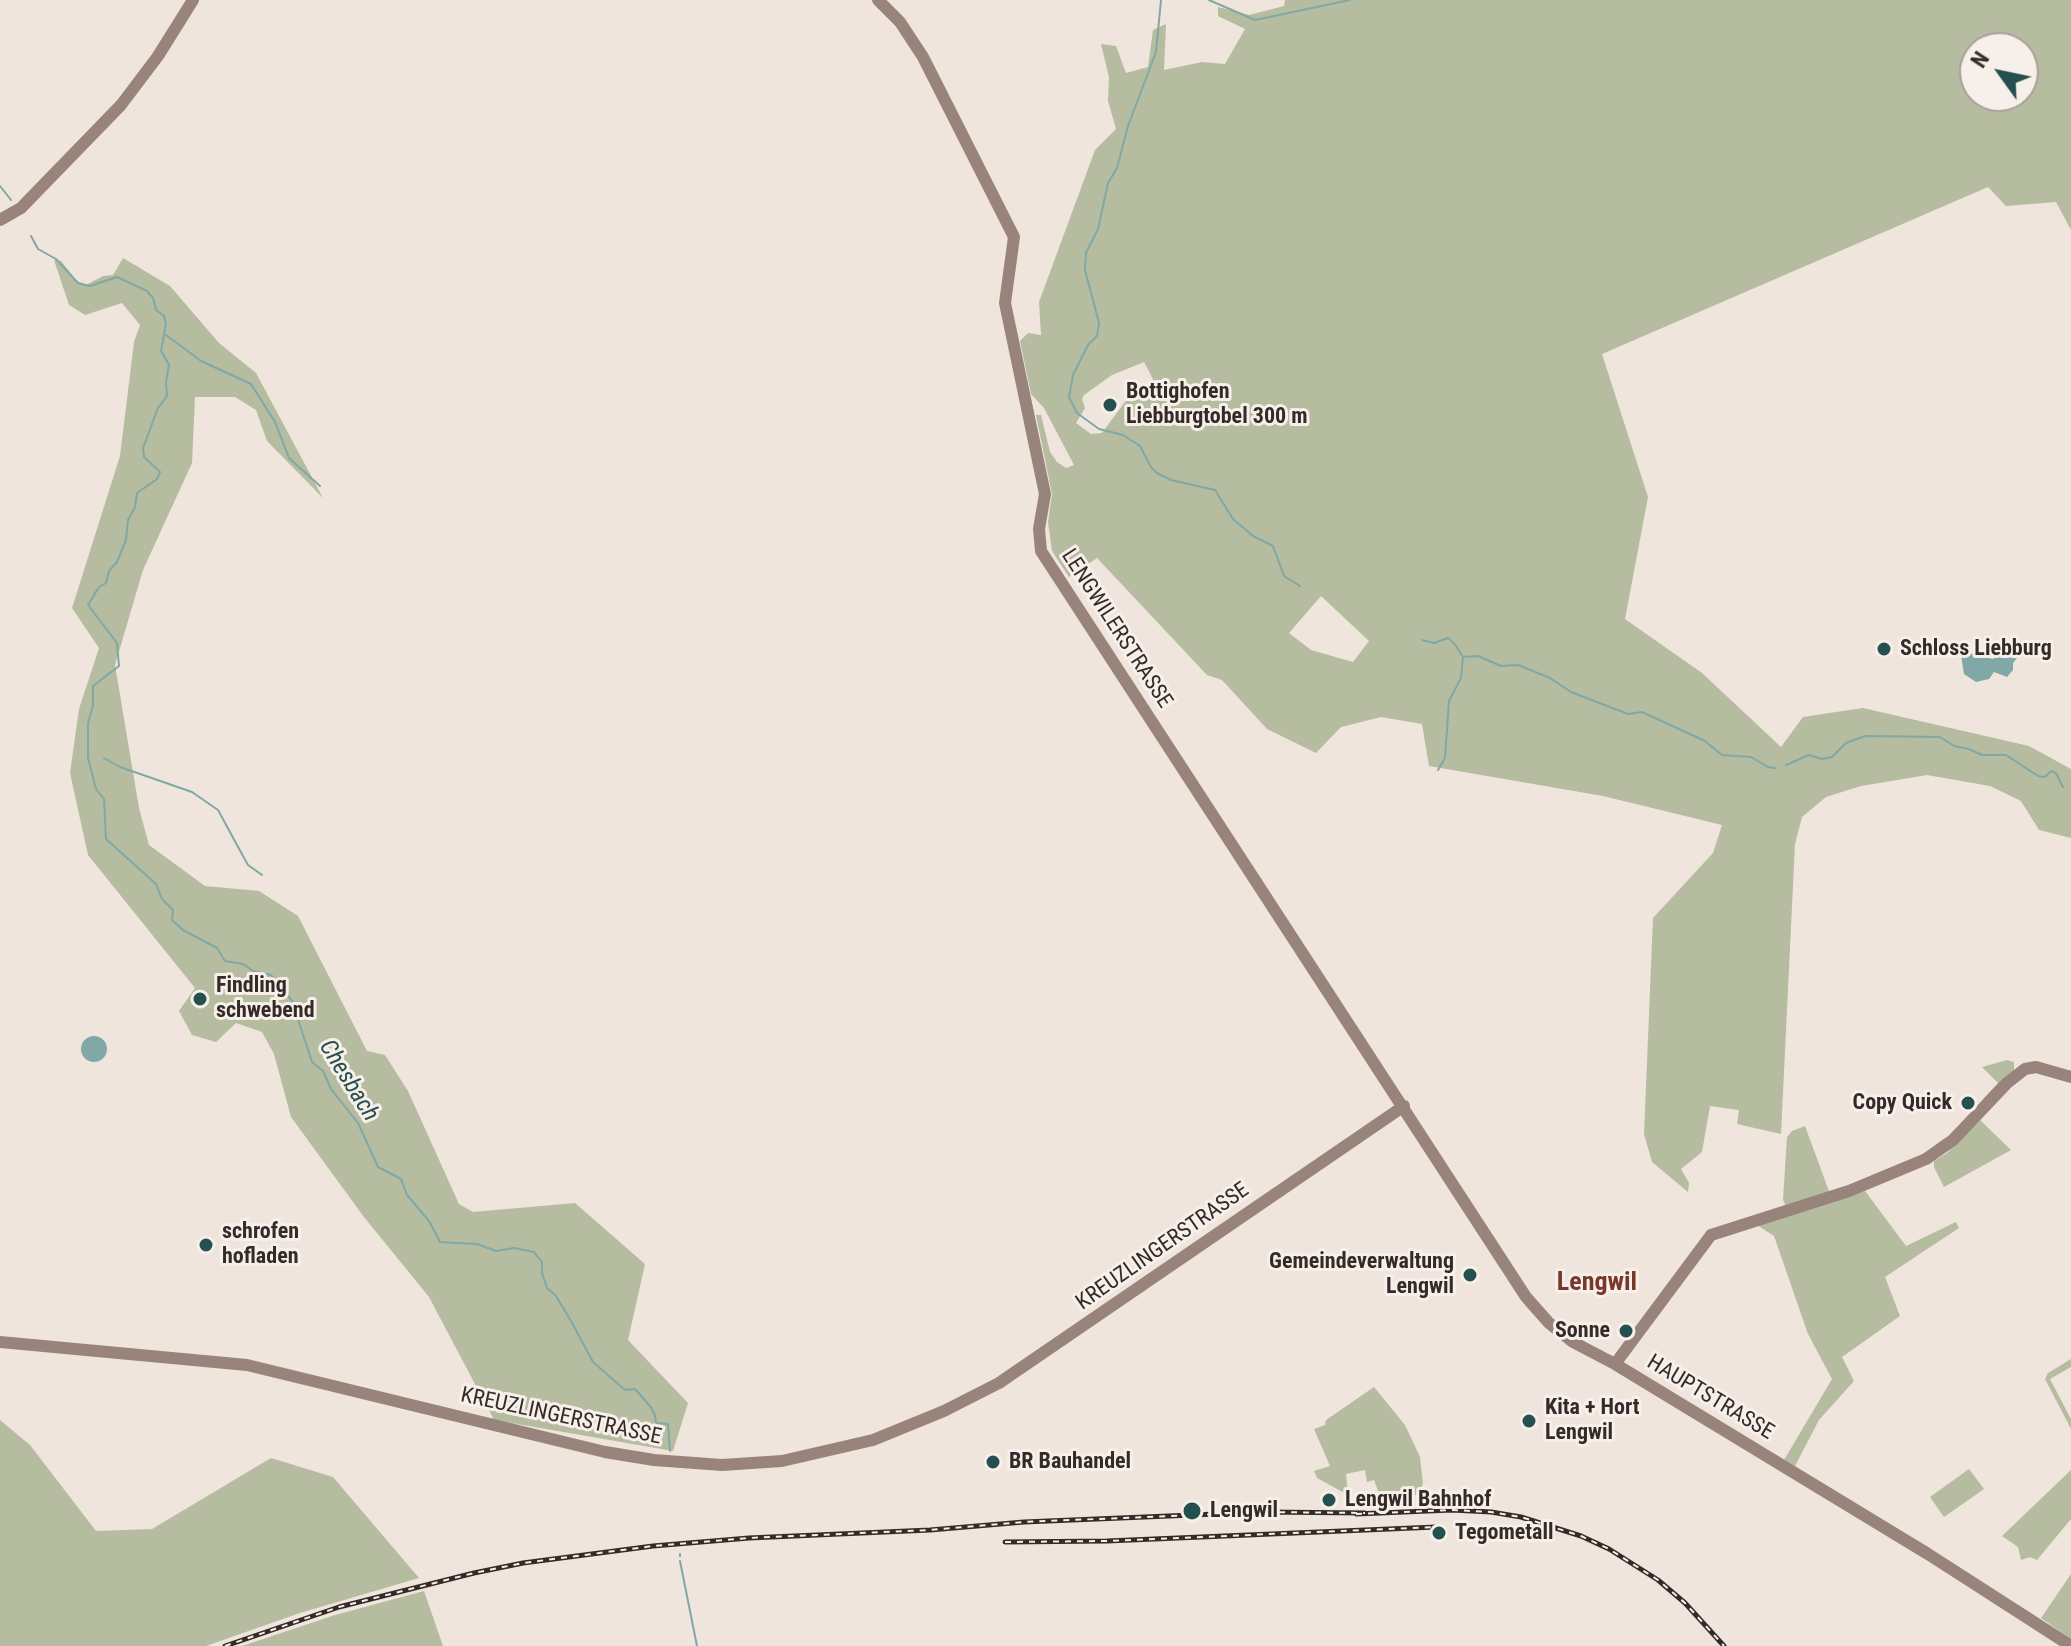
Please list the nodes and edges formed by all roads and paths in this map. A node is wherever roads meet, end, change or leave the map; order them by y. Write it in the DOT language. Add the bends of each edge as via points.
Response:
graph roads {
  1 [pos="193,0"];
  2 [pos="878,0"];
  3 [pos="0,220"];
  4 [pos="2071,1077"];
  5 [pos="1404,1106"];
  6 [pos="0,1342"];
  7 [pos="1615,1364"];
  8 [pos="2071,1646"];
  1 -- 3 [label="street" via="121,105 21,208"];
  2 -- 5 [label="street, LENGWILERSTRASSE" via="923,57 1014,237 1005,303 1045,494 1041,551"];
  4 -- 7 [label="street" via="2025,1069 1953,1140 1926,1159 1849,1191 1711,1235"];
  5 -- 6 [label="street, KREUZLINGERSTRASSE" via="999,1383 873,1440 794,1459 722,1465 654,1460 247,1365"];
  5 -- 7 [label="street, HAUPTSTRASSE" via="1532,1305 1565,1336"];
  7 -- 8 [label="street, HAUPTSTRASSE"];
}
